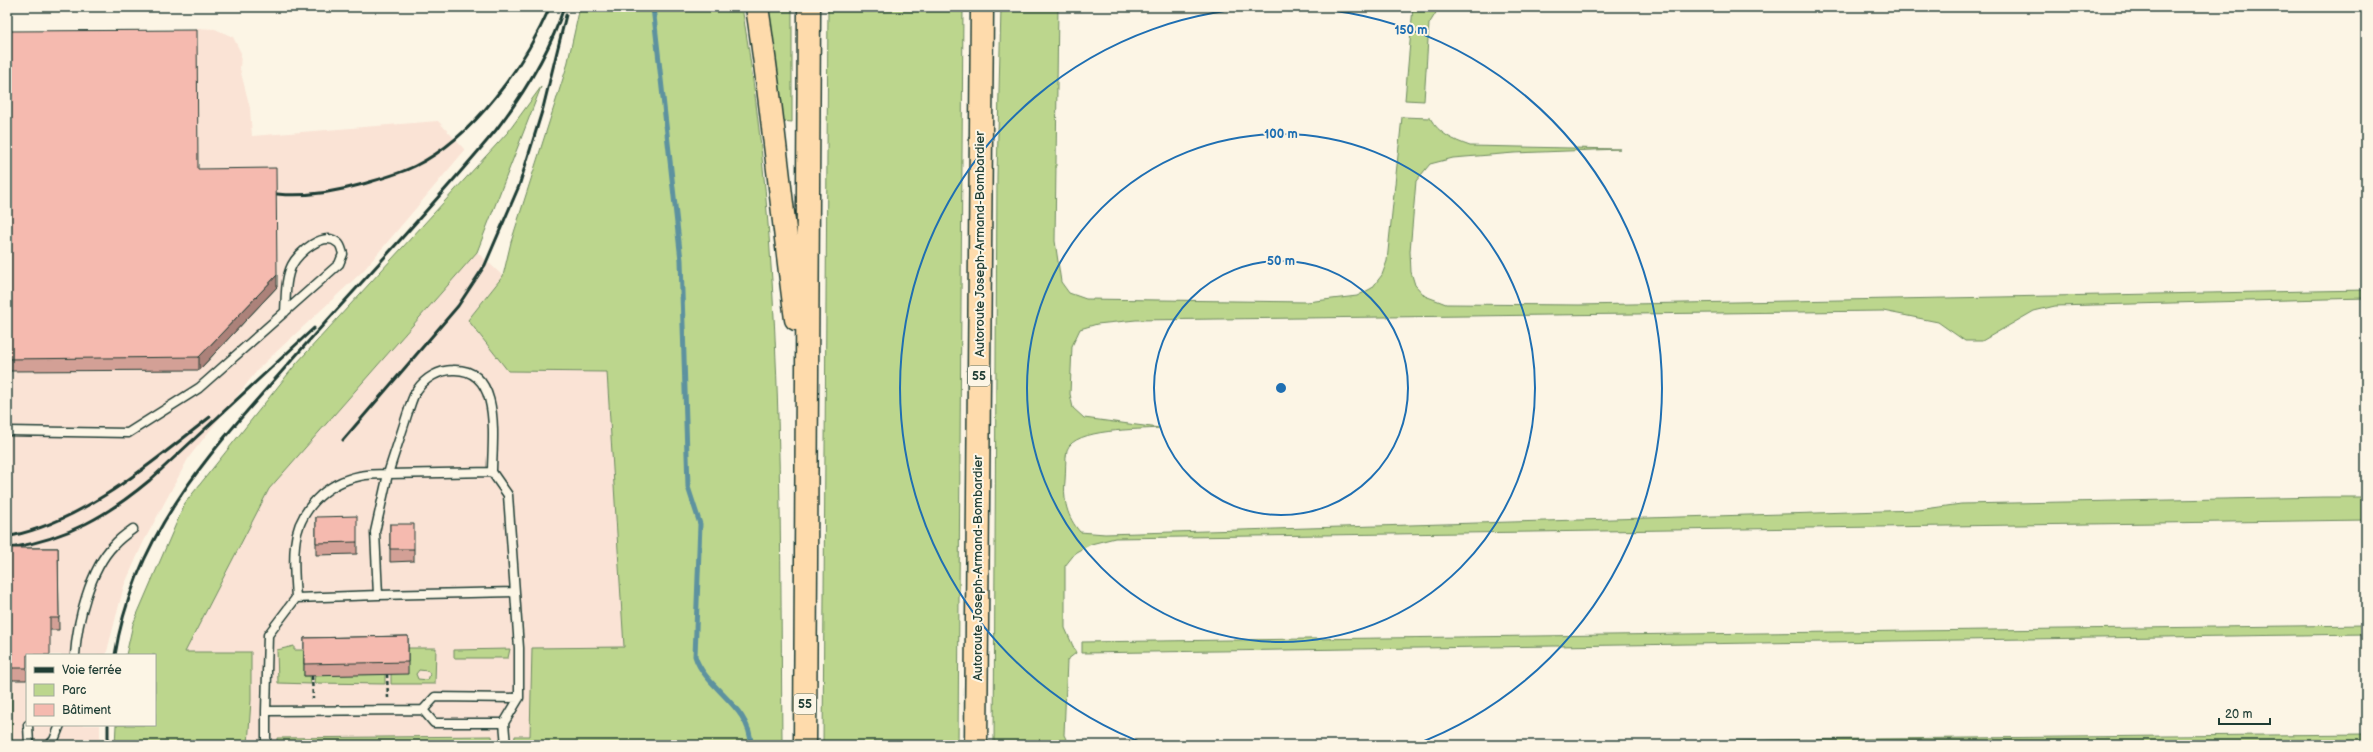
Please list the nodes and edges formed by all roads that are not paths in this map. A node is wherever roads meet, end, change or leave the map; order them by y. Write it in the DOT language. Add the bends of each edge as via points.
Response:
graph roads {
  1 [pos="757,7"];
  2 [pos="809,7"];
  3 [pos="982,7"];
  4 [pos="286,312"];
  5 [pos="807,395"];
  6 [pos="7,431"];
  7 [pos="492,472"];
  8 [pos="388,474"];
  9 [pos="133,529"];
  10 [pos="515,592"];
  11 [pos="378,595"];
  12 [pos="296,598"];
  13 [pos="75,654"];
  14 [pos="519,698"];
  15 [pos="424,710"];
  16 [pos="266,711"];
  17 [pos="504,723"];
  18 [pos="28,726"];
  19 [pos="60,726"];
  20 [pos="29,745"];
  21 [pos="49,745"];
  22 [pos="266,745"];
  23 [pos="506,745"];
  24 [pos="805,745"];
  25 [pos="976,745"];
  1 -- 5 [label="highway" via="771,101 782,219"];
  2 -- 5 [label="highway, 55"];
  3 -- 25 [label="highway, Autoroute Joseph-Armand-Bombardier / 55"];
  4 -- 4 [label="lane" via="338,264 343,254 339,244 332,239 322,241 298,255 288,277"];
  4 -- 6 [label="lane" via="200,388 128,433"];
  5 -- 24 [label="highway, 55"];
  7 -- 8 [label="lane"];
  7 -- 8 [label="lane" via="491,400 482,383 460,369 434,374 416,390"];
  7 -- 10 [label="lane" via="508,495"];
  8 -- 11 [label="lane" via="375,532"];
  8 -- 12 [label="lane" via="360,476 347,480 327,490 306,511 295,545"];
  9 -- 13 [label="lane" via="113,546 105,557 87,593"];
  10 -- 11 [label="lane"];
  10 -- 14 [label="lane"];
  11 -- 12 [label="lane"];
  12 -- 16 [label="lane" via="268,635"];
  14 -- 15 [label="lane" via="435,697"];
  14 -- 17 [label="lane"];
  15 -- 16 [label="lane"];
  15 -- 17 [label="lane" via="434,723"];
  16 -- 22 [label="lane"];
  17 -- 23 [label="lane"];
  18 -- 20 [label="lane"];
  19 -- 21 [label="lane"];
}
